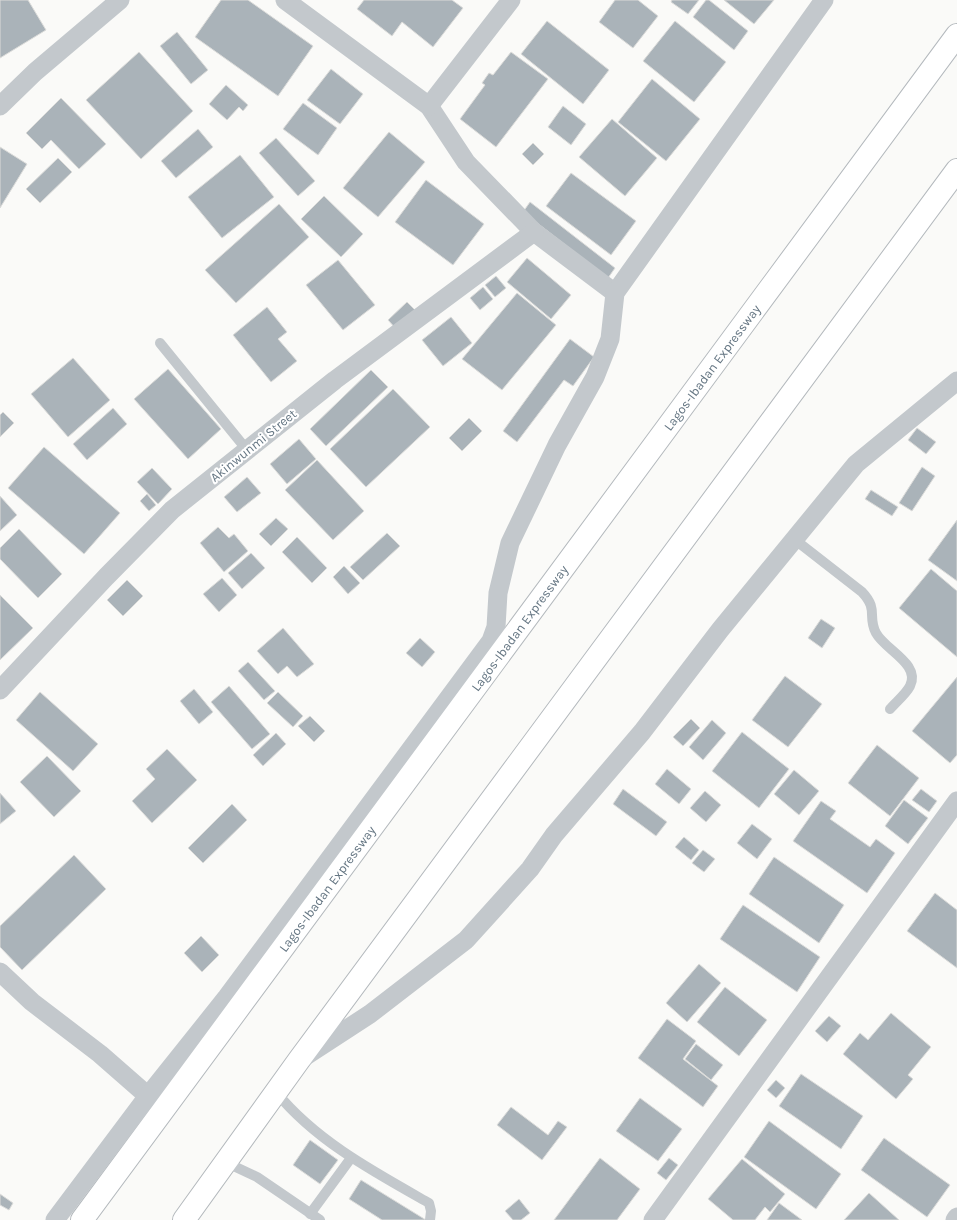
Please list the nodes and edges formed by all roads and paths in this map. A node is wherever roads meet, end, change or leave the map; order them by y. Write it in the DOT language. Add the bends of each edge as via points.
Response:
graph roads {
  1 [pos="120,0"];
  2 [pos="285,0"];
  3 [pos="511,0"];
  4 [pos="824,0"];
  5 [pos="957,35"];
  6 [pos="0,106"];
  7 [pos="429,106"];
  8 [pos="957,170"];
  9 [pos="534,232"];
  10 [pos="615,293"];
  11 [pos="160,343"];
  12 [pos="957,381"];
  13 [pos="247,450"];
  14 [pos="794,539"];
  15 [pos="0,690"];
  16 [pos="890,709"];
  17 [pos="957,801"];
  18 [pos="0,972"];
  19 [pos="299,1060"];
  20 [pos="276,1092"];
  21 [pos="148,1096"];
  22 [pos="351,1158"];
  23 [pos="225,1162"];
  24 [pos="310,1214"];
  25 [pos="957,1217"];
  26 [pos="55,1220"];
  27 [pos="82,1220"];
  28 [pos="184,1220"];
  29 [pos="320,1220"];
  30 [pos="430,1220"];
  31 [pos="653,1220"];
  32 [pos="954,1220"];
  1 -- 6 [label="street" via="35,72"];
  2 -- 7 [label="street"];
  3 -- 7 [label="street"];
  4 -- 10 [label="street"];
  5 -- 27 [label="highway, Lagos-Ibadan Expressway"];
  7 -- 9 [label="street" via="466,162"];
  8 -- 19 [label="highway"];
  9 -- 10 [label="street"];
  9 -- 13 [label="street, Akinwunmi Street" via="335,380"];
  10 -- 21 [label="street" via="610,339 595,377 557,446 510,543 498,593 496,627 491,641 226,997"];
  11 -- 13 [label="lane"];
  12 -- 14 [label="street" via="856,464"];
  13 -- 15 [label="street, Akinwunmi Street" via="172,510 106,576"];
  14 -- 16 [label="lane" via="862,592 871,602 873,627 880,640 911,668 913,677 910,686"];
  14 -- 19 [label="street" via="642,732 554,835 530,869 466,940 370,1014"];
  17 -- 31 [label="street"];
  18 -- 21 [label="street" via="32,1002 100,1054"];
  19 -- 20 [label="highway"];
  20 -- 22 [label="lane" via="295,1114"];
  20 -- 23 [label="highway"];
  21 -- 26 [label="street"];
  22 -- 24 [label="lane"];
  22 -- 30 [label="lane" via="429,1203"];
  23 -- 24 [label="lane" via="257,1177"];
  23 -- 28 [label="highway"];
  24 -- 29 [label="lane"];
  25 -- 32 [label="street"];
}
